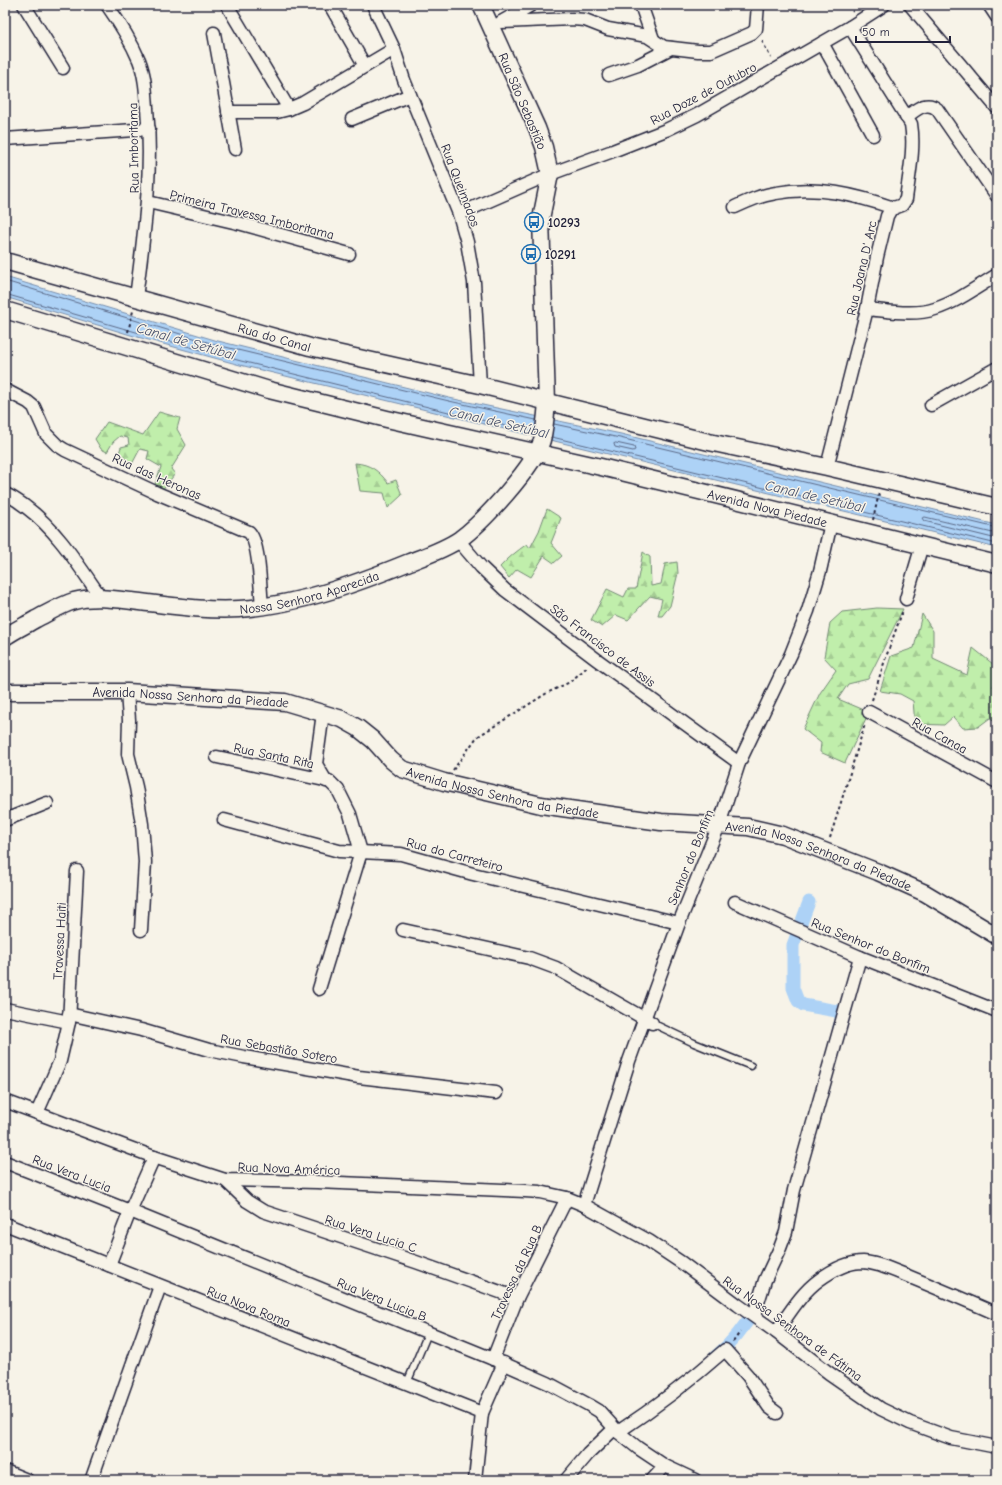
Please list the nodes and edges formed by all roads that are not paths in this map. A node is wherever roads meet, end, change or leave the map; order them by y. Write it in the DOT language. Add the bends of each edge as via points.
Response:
graph roads {
  1 [pos="24,5"];
  2 [pos="227,5"];
  3 [pos="330,5"];
  4 [pos="373,5"];
  5 [pos="481,5"];
  6 [pos="531,5"];
  7 [pos="641,5"];
  8 [pos="758,5"];
  9 [pos="884,5"];
  10 [pos="910,5"];
  11 [pos="989,5"];
  12 [pos="110,6"];
  13 [pos="997,17"];
  14 [pos="496,24"];
  15 [pos="850,27"];
  16 [pos="214,33"];
  17 [pos="653,39"];
  18 [pos="822,42"];
  19 [pos="671,48"];
  20 [pos="394,49"];
  21 [pos="365,66"];
  22 [pos="63,68"];
  23 [pos="609,76"];
  24 [pos="410,95"];
  25 [pos="997,108"];
  26 [pos="289,109"];
  27 [pos="228,112"];
  28 [pos="906,117"];
  29 [pos="352,119"];
  30 [pos="149,129"];
  31 [pos="873,134"];
  32 [pos="5,140"];
  33 [pos="235,149"];
  34 [pos="550,174"];
  35 [pos="997,196"];
  36 [pos="148,202"];
  37 [pos="735,207"];
  38 [pos="894,208"];
  39 [pos="459,214"];
  40 [pos="349,254"];
  41 [pos="5,261"];
  42 [pos="997,275"];
  43 [pos="136,298"];
  44 [pos="867,309"];
  45 [pos="5,310"];
  46 [pos="997,368"];
  47 [pos="480,385"];
  48 [pos="5,390"];
  49 [pos="931,405"];
  50 [pos="547,409"];
  51 [pos="539,446"];
  52 [pos="827,467"];
  53 [pos="5,494"];
  54 [pos="997,507"];
  55 [pos="831,523"];
  56 [pos="458,540"];
  57 [pos="922,545"];
  58 [pos="997,564"];
  59 [pos="102,599"];
  60 [pos="906,599"];
  61 [pos="262,606"];
  62 [pos="5,637"];
  63 [pos="5,692"];
  64 [pos="127,692"];
  65 [pos="323,712"];
  66 [pos="869,712"];
  67 [pos="217,757"];
  68 [pos="739,763"];
  69 [pos="326,781"];
  70 [pos="997,782"];
  71 [pos="47,802"];
  72 [pos="5,820"];
  73 [pos="224,820"];
  74 [pos="719,825"];
  75 [pos="360,852"];
  76 [pos="77,871"];
  77 [pos="735,902"];
  78 [pos="679,924"];
  79 [pos="141,930"];
  80 [pos="403,930"];
  81 [pos="997,936"];
  82 [pos="860,957"];
  83 [pos="319,988"];
  84 [pos="5,1009"];
  85 [pos="997,1011"];
  86 [pos="69,1018"];
  87 [pos="648,1021"];
  88 [pos="751,1066"];
  89 [pos="496,1093"];
  90 [pos="5,1101"];
  91 [pos="37,1113"];
  92 [pos="154,1157"];
  93 [pos="5,1162"];
  94 [pos="224,1180"];
  95 [pos="567,1198"];
  96 [pos="584,1205"];
  97 [pos="130,1211"];
  98 [pos="5,1224"];
  99 [pos="109,1266"];
  100 [pos="160,1286"];
  101 [pos="517,1298"];
  102 [pos="756,1312"];
  103 [pos="997,1314"];
  104 [pos="776,1332"];
  105 [pos="428,1333"];
  106 [pos="498,1361"];
  107 [pos="407,1383"];
  108 [pos="482,1413"];
  109 [pos="778,1414"];
  110 [pos="616,1430"];
  111 [pos="997,1447"];
  112 [pos="665,1466"];
  113 [pos="5,1471"];
  114 [pos="92,1478"];
  115 [pos="27,1480"];
  116 [pos="475,1480"];
  117 [pos="566,1480"];
  118 [pos="652,1480"];
  119 [pos="695,1480"];
  1 -- 22 [label="street"];
  2 -- 26 [label="street"];
  3 -- 21 [label="street"];
  4 -- 20 [label="street, Rua Queimados"];
  5 -- 14 [label="street, Rua São Sebastião"];
  6 -- 14 [label="street"];
  7 -- 17 [label="street"];
  8 -- 19 [label="street" via="756,29 745,38 711,51"];
  9 -- 15 [label="street, Rua Doze de Outubro"];
  10 -- 25 [label="street"];
  11 -- 13 [label="street"];
  12 -- 30 [label="street, Rua Imboritama" via="139,61 145,85"];
  14 -- 17 [label="street" via="585,20 608,29"];
  14 -- 34 [label="street, Rua São Sebastião" via="537,128"];
  15 -- 18 [label="street, Rua Doze de Outubro"];
  15 -- 28 [label="street, Rua Joana D' Arc"];
  16 -- 27 [label="street"];
  17 -- 19 [label="street" via="658,44"];
  18 -- 31 [label="street"];
  18 -- 34 [label="street, Rua Doze de Outubro" via="698,115 666,130"];
  19 -- 23 [label="street"];
  20 -- 21 [label="street"];
  20 -- 24 [label="street, Rua Queimados"];
  21 -- 26 [label="street"];
  24 -- 29 [label="street"];
  24 -- 39 [label="street, Rua Queimados"];
  26 -- 27 [label="street" via="277,112"];
  27 -- 33 [label="street"];
  28 -- 35 [label="street" via="925,105 933,106"];
  28 -- 38 [label="street, Rua Joana D' Arc" via="913,133 906,199 902,205"];
  30 -- 32 [label="street"];
  30 -- 36 [label="street, Rua Imboritama"];
  34 -- 39 [label="street, Rua Doze de Outubro"];
  34 -- 50 [label="street, Rua São Sebastião" via="541,219"];
  36 -- 40 [label="street, Primeira Travessa Imboritama" via="242,224"];
  36 -- 43 [label="street, Rua Imboritama"];
  37 -- 38 [label="street" via="754,198 796,190 851,195"];
  38 -- 44 [label="street, Rua Joana D' Arc" via="887,216"];
  39 -- 47 [label="street, Rua Queimados" via="474,282"];
  41 -- 43 [label="street, Rua do Canal"];
  42 -- 44 [label="street" via="934,310 905,312"];
  43 -- 47 [label="street, Rua do Canal" via="310,348"];
  44 -- 52 [label="street, Rua Joana D' Arc"];
  45 -- 51 [label="street" via="268,390 387,419"];
  46 -- 49 [label="street"];
  47 -- 50 [label="street, Rua do Canal"];
  48 -- 61 [label="street, Rua das Heronas" via="34,407 46,434 65,450 249,532 255,540 257,551"];
  50 -- 51 [label="street, Nossa Senhora Aparecida"];
  50 -- 52 [label="street"];
  51 -- 55 [label="street, Avenida Nova Piedade"];
  51 -- 56 [label="street, Nossa Senhora Aparecida" via="516,482 473,529"];
  52 -- 54 [label="street"];
  53 -- 59 [label="street" via="39,516"];
  55 -- 57 [label="street, Avenida Nova Piedade"];
  55 -- 68 [label="street, Senhor do Bonfim" via="808,610 791,654"];
  56 -- 61 [label="street, Nossa Senhora Aparecida" via="440,550 379,574 319,594"];
  56 -- 68 [label="street, São Francisco de Assis" via="505,590"];
  57 -- 58 [label="street, Avenida Nova Piedade"];
  57 -- 60 [label="street"];
  59 -- 61 [label="street, Nossa Senhora Aparecida" via="212,609"];
  59 -- 62 [label="street, Nossa Senhora Aparecida" via="74,601"];
  63 -- 64 [label="street, Avenida Nossa Senhora da Piedade"];
  64 -- 65 [label="street, Avenida Nossa Senhora da Piedade" via="285,702"];
  64 -- 79 [label="street" via="128,754 136,788 145,862"];
  65 -- 69 [label="street" via="316,764"];
  65 -- 74 [label="street, Avenida Nossa Senhora da Piedade" via="358,728 402,769 444,782 541,806 661,822"];
  66 -- 70 [label="street, Rua Canaa"];
  67 -- 69 [label="street, Rua Santa Rita"];
  68 -- 74 [label="street, Senhor do Bonfim"];
  69 -- 75 [label="street" via="335,786 340,793 350,814"];
  71 -- 72 [label="street"];
  73 -- 75 [label="street, Rua do Carreteiro" via="334,850"];
  74 -- 78 [label="street, Senhor do Bonfim"];
  74 -- 81 [label="street, Avenida Nossa Senhora da Piedade" via="748,827 783,835 832,853 925,893"];
  75 -- 78 [label="street, Rua do Carreteiro" via="400,854"];
  75 -- 83 [label="street"];
  76 -- 86 [label="street, Travessa Haiti"];
  77 -- 82 [label="street, Rua Senhor do Bonfim"];
  78 -- 87 [label="street, Senhor do Bonfim"];
  80 -- 87 [label="street" via="542,962"];
  82 -- 85 [label="street, Rua Senhor do Bonfim"];
  82 -- 102 [label="street" via="794,1190 786,1232 765,1280"];
  84 -- 86 [label="street, Rua Sebastião Sotero"];
  86 -- 89 [label="street, Rua Sebastião Sotero" via="141,1030 209,1050 244,1057 359,1077"];
  86 -- 91 [label="street" via="60,1061"];
  87 -- 88 [label="lane"];
  87 -- 96 [label="street, Senhor do Bonfim"];
  90 -- 91 [label="street, Rua Nova América"];
  91 -- 92 [label="street, Rua Nova América"];
  92 -- 94 [label="street, Rua Nova América"];
  92 -- 97 [label="street"];
  93 -- 97 [label="street, Rua Vera Lucia"];
  94 -- 95 [label="street, Rua Nova América" via="525,1191"];
  94 -- 101 [label="street, Rua Vera Lucia C" via="247,1201 263,1211"];
  95 -- 96 [label="street, Rua Nova América"];
  95 -- 101 [label="street, Travessa da Rua B"];
  96 -- 102 [label="street, Rua Nossa Senhora de Fátima" via="666,1251 738,1306"];
  97 -- 99 [label="street"];
  97 -- 105 [label="street, Rua Vera Lucia B"];
  98 -- 99 [label="street, Rua Nova Roma"];
  99 -- 100 [label="street, Rua Nova Roma"];
  100 -- 107 [label="street, Rua Nova Roma"];
  100 -- 114 [label="street"];
  101 -- 106 [label="street, Travessa da Rua B"];
  102 -- 104 [label="street, Rua Nossa Senhora de Fátima"];
  103 -- 104 [label="street" via="873,1263 857,1262 834,1270 818,1280"];
  104 -- 111 [label="street, Rua Nossa Senhora de Fátima" via="881,1409 951,1438"];
  105 -- 106 [label="street, Rua Vera Lucia B"];
  105 -- 107 [label="lane"];
  106 -- 108 [label="street, Travessa da Rua B"];
  106 -- 110 [label="street, Rua Vera Lucia B" via="589,1405 604,1416"];
  107 -- 108 [label="street, Rua Nova Roma"];
  108 -- 116 [label="street, Travessa da Rua B"];
  109 -- 110 [label="street" via="769,1407 748,1376 725,1350 676,1391"];
  110 -- 112 [label="street, Rua Vera Lucia B"];
  110 -- 117 [label="street" via="588,1454"];
  112 -- 118 [label="street"];
  112 -- 119 [label="street, Rua Vera Lucia B"];
  113 -- 115 [label="street"];
}
